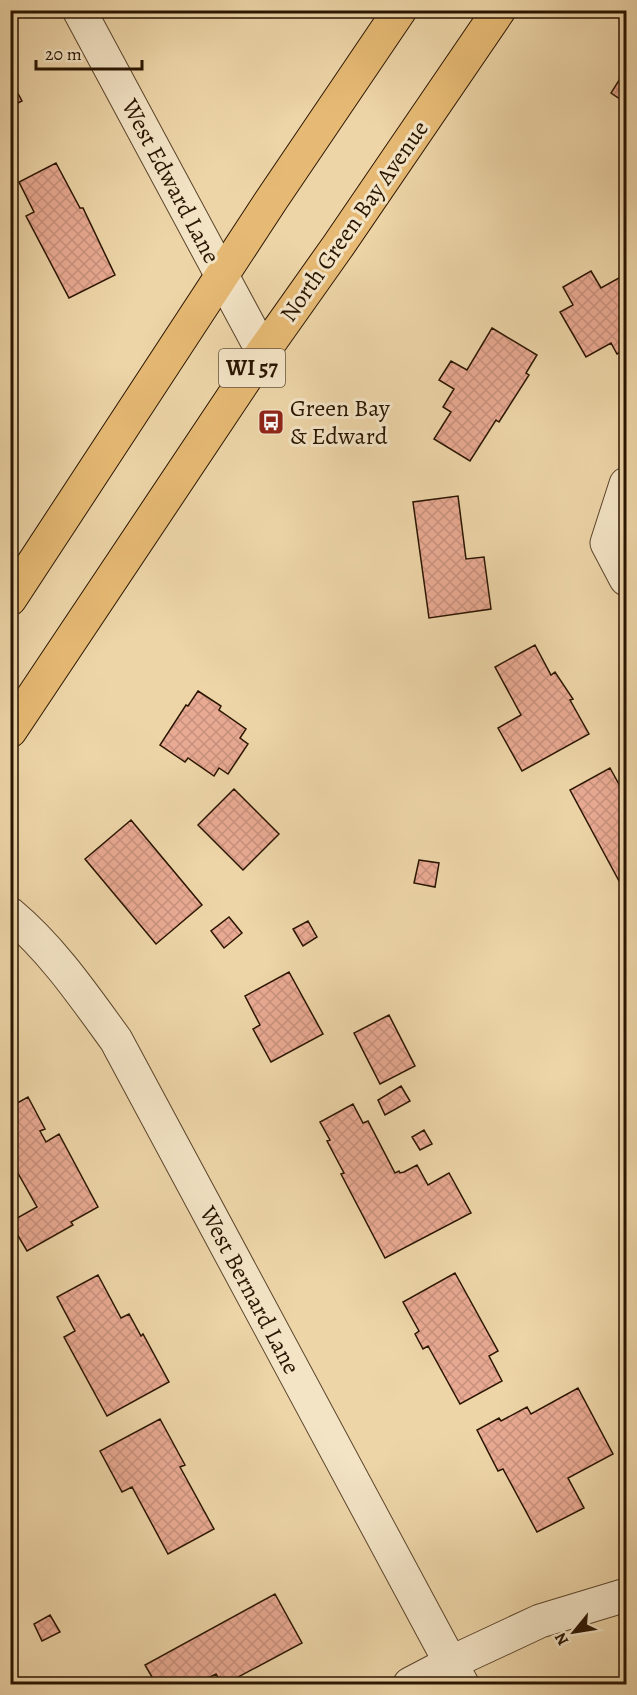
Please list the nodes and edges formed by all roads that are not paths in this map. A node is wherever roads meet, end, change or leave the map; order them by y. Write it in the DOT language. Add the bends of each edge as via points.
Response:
graph roads {
  1 [pos="79,10"];
  2 [pos="400,10"];
  3 [pos="500,10"];
  4 [pos="222,276"];
  5 [pos="263,352"];
  6 [pos="627,484"];
  7 [pos="627,579"];
  8 [pos="10,598"];
  9 [pos="10,731"];
  10 [pos="10,914"];
  11 [pos="627,1595"];
  12 [pos="456,1674"];
  13 [pos="410,1684"];
  1 -- 4 [label="street, West Edward Lane"];
  2 -- 4 [label="main road"];
  3 -- 5 [label="main road, North Green Bay Avenue / WI 57"];
  4 -- 5 [label="street, West Edward Lane"];
  4 -- 8 [label="main road"];
  5 -- 9 [label="main road, North Green Bay Avenue / WI 57"];
  6 -- 7 [label="street" via="607,543"];
  10 -- 12 [label="street, West Bernard Lane" via="28,928 116,1040"];
  11 -- 12 [label="street" via="540,1621"];
  12 -- 13 [label="street"];
}
